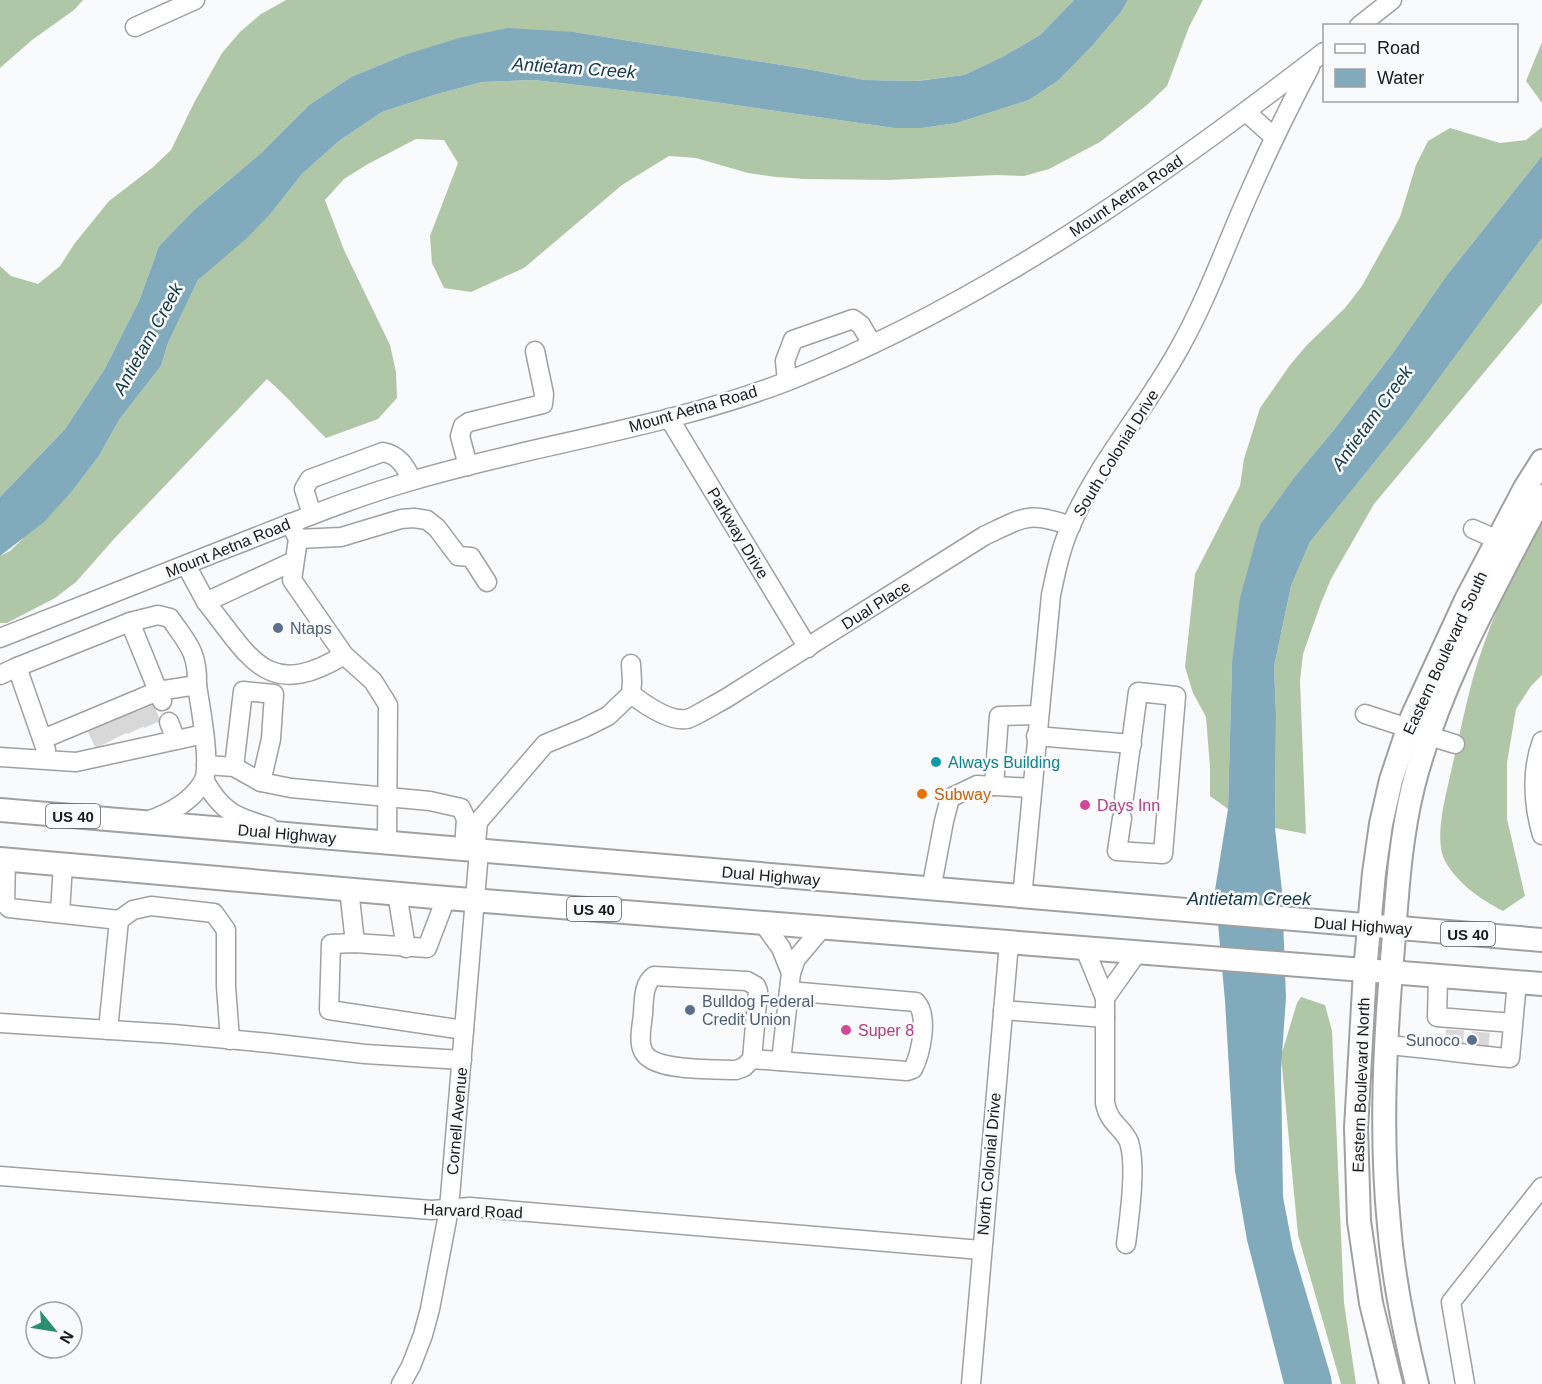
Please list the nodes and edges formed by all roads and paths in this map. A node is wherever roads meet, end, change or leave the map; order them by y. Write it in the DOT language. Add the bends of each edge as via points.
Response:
graph roads {
  1 [pos="195,0"];
  2 [pos="1392,0"];
  3 [pos="1362,24"];
  4 [pos="135,27"];
  5 [pos="1318,57"];
  6 [pos="1246,112"];
  7 [pos="1274,137"];
  8 [pos="872,344"];
  9 [pos="535,351"];
  10 [pos="787,381"];
  11 [pos="669,418"];
  12 [pos="1542,461"];
  13 [pos="468,466"];
  14 [pos="412,480"];
  15 [pos="1542,496"];
  16 [pos="312,515"];
  17 [pos="1071,526"];
  18 [pos="1473,528"];
  19 [pos="294,531"];
  20 [pos="1513,546"];
  21 [pos="294,561"];
  22 [pos="186,565"];
  23 [pos="487,582"];
  24 [pos="206,602"];
  25 [pos="130,622"];
  26 [pos="0,638"];
  27 [pos="808,648"];
  28 [pos="344,655"];
  29 [pos="631,664"];
  30 [pos="17,668"];
  31 [pos="0,675"];
  32 [pos="197,685"];
  33 [pos="631,694"];
  34 [pos="127,709"];
  35 [pos="241,713"];
  36 [pos="1365,714"];
  37 [pos="1039,715"];
  38 [pos="273,716"];
  39 [pos="1419,732"];
  40 [pos="204,734"];
  41 [pos="1036,736"];
  42 [pos="43,739"];
  43 [pos="1542,741"];
  44 [pos="237,742"];
  45 [pos="1131,744"];
  46 [pos="1455,744"];
  47 [pos="269,745"];
  48 [pos="0,757"];
  49 [pos="50,761"];
  50 [pos="234,767"];
  51 [pos="205,773"];
  52 [pos="261,782"];
  53 [pos="994,786"];
  54 [pos="1032,788"];
  55 [pos="386,797"];
  56 [pos="1124,797"];
  57 [pos="0,810"];
  58 [pos="1122,818"];
  59 [pos="145,822"];
  60 [pos="297,835"];
  61 [pos="1542,835"];
  62 [pos="387,843"];
  63 [pos="473,850"];
  64 [pos="3,859"];
  65 [pos="63,864"];
  66 [pos="349,889"];
  67 [pos="931,890"];
  68 [pos="397,893"];
  69 [pos="446,898"];
  70 [pos="1022,898"];
  71 [pos="474,899"];
  72 [pos="60,912"];
  73 [pos="119,920"];
  74 [pos="763,923"];
  75 [pos="1368,927"];
  76 [pos="822,928"];
  77 [pos="1394,928"];
  78 [pos="1542,940"];
  79 [pos="355,943"];
  80 [pos="1009,943"];
  81 [pos="406,948"];
  82 [pos="1085,949"];
  83 [pos="1137,953"];
  84 [pos="1365,971"];
  85 [pos="1391,973"];
  86 [pos="1438,976"];
  87 [pos="790,982"];
  88 [pos="1517,982"];
  89 [pos="1542,984"];
  90 [pos="1105,998"];
  91 [pos="1003,1010"];
  92 [pos="1437,1017"];
  93 [pos="1105,1018"];
  94 [pos="0,1023"];
  95 [pos="1514,1023"];
  96 [pos="108,1030"];
  97 [pos="464,1030"];
  98 [pos="230,1040"];
  99 [pos="1387,1045"];
  100 [pos="1435,1048"];
  101 [pos="752,1059"];
  102 [pos="462,1060"];
  103 [pos="781,1061"];
  104 [pos="0,1176"];
  105 [pos="1542,1187"];
  106 [pos="449,1209"];
  107 [pos="1126,1245"];
  108 [pos="981,1250"];
  109 [pos="401,1384"];
  110 [pos="971,1384"];
  111 [pos="1391,1384"];
  112 [pos="1417,1384"];
  113 [pos="1465,1384"];
  1 -- 4 [label="street"];
  2 -- 3 [label="street"];
  5 -- 6 [label="street, Mount Aetna Road"];
  5 -- 7 [label="street, South Colonial Drive"];
  6 -- 7 [label="street"];
  6 -- 8 [label="street, Mount Aetna Road" via="1088,223"];
  7 -- 17 [label="street, South Colonial Drive" via="1181,346 1098,475"];
  8 -- 10 [label="street, Mount Aetna Road"];
  8 -- 10 [label="street" via="853,319 792,340 785,361"];
  9 -- 13 [label="street" via="543,404 463,426 460,436"];
  10 -- 11 [label="street, Mount Aetna Road"];
  11 -- 13 [label="street, Mount Aetna Road"];
  11 -- 27 [label="street, Parkway Drive"];
  12 -- 20 [label="main road, Eastern Boulevard South"];
  13 -- 14 [label="street, Mount Aetna Road"];
  14 -- 16 [label="street, Mount Aetna Road"];
  14 -- 16 [label="street" via="399,459 382,452 310,479 304,489"];
  15 -- 20 [label="main road, Eastern Boulevard South"];
  16 -- 19 [label="street, Mount Aetna Road"];
  17 -- 27 [label="street, Dual Place" via="1032,516 1014,521"];
  17 -- 37 [label="street, South Colonial Drive" via="1051,595"];
  18 -- 20 [label="street"];
  19 -- 21 [label="street"];
  19 -- 22 [label="street, Mount Aetna Road"];
  19 -- 23 [label="street" via="341,537 401,519 427,520 458,556 471,557"];
  20 -- 39 [label="main road, Eastern Boulevard South" via="1454,671"];
  21 -- 24 [label="street"];
  21 -- 28 [label="street" via="292,580"];
  22 -- 24 [label="street"];
  22 -- 26 [label="street, Mount Aetna Road"];
  24 -- 28 [label="street" via="254,662 267,670 295,675 324,667"];
  25 -- 30 [label="street"];
  25 -- 32 [label="street" via="158,615 170,618 194,654"];
  25 -- 34 [label="street"];
  27 -- 33 [label="street, Dual Place" via="687,719 654,710"];
  28 -- 55 [label="street" via="373,681 388,705"];
  29 -- 33 [label="street"];
  30 -- 31 [label="street"];
  30 -- 42 [label="street"];
  32 -- 34 [label="street"];
  32 -- 40 [label="street"];
  33 -- 63 [label="street" via="608,716 545,744 478,822"];
  34 -- 42 [label="street"];
  35 -- 38 [label="street"];
  35 -- 38 [label="street" via="243,691 274,694"];
  35 -- 44 [label="street"];
  36 -- 39 [label="street"];
  37 -- 41 [label="street, South Colonial Drive"];
  37 -- 53 [label="street" via="999,716"];
  38 -- 47 [label="street"];
  39 -- 46 [label="street"];
  39 -- 75 [label="main road, Eastern Boulevard South" via="1391,780 1381,824"];
  39 -- 77 [label="main road, Eastern Boulevard South"];
  40 -- 49 [label="street" via="149,739 76,762"];
  40 -- 51 [label="street"];
  41 -- 45 [label="street"];
  41 -- 54 [label="street, South Colonial Drive"];
  42 -- 49 [label="street"];
  43 -- 61 [label="street" via="1535,801"];
  44 -- 47 [label="street"];
  44 -- 50 [label="street"];
  45 -- 56 [label="street"];
  45 -- 58 [label="street" via="1138,692 1176,696 1163,854 1117,851"];
  47 -- 52 [label="street"];
  48 -- 49 [label="street"];
  50 -- 51 [label="street"];
  50 -- 52 [label="street"];
  51 -- 59 [label="street" via="189,797 172,811"];
  51 -- 60 [label="street" via="215,800 232,814"];
  52 -- 55 [label="street"];
  53 -- 54 [label="street"];
  53 -- 67 [label="street" via="977,785 950,798"];
  54 -- 70 [label="street, South Colonial Drive"];
  55 -- 62 [label="street"];
  55 -- 63 [label="street" via="461,808"];
  57 -- 59 [label="main road, Dual Highway / US 40"];
  59 -- 60 [label="main road, Dual Highway / US 40"];
  60 -- 62 [label="main road, Dual Highway / US 40"];
  62 -- 63 [label="main road, Dual Highway / US 40"];
  63 -- 67 [label="main road, Dual Highway / US 40"];
  63 -- 71 [label="street, Cornell Avenue"];
  64 -- 65 [label="main road, US 40"];
  64 -- 72 [label="street" via="6,906"];
  65 -- 66 [label="main road, US 40"];
  65 -- 72 [label="street"];
  66 -- 68 [label="main road, US 40"];
  66 -- 79 [label="street"];
  67 -- 70 [label="main road, Dual Highway / US 40"];
  68 -- 69 [label="main road, US 40"];
  68 -- 81 [label="street"];
  69 -- 71 [label="main road, US 40"];
  69 -- 81 [label="street" via="427,948"];
  70 -- 75 [label="main road, Dual Highway / US 40"];
  71 -- 74 [label="main road, US 40"];
  71 -- 97 [label="street, Cornell Avenue"];
  72 -- 73 [label="street"];
  73 -- 96 [label="street"];
  73 -- 98 [label="street" via="133,910 151,906 214,913 226,930"];
  74 -- 76 [label="main road, US 40"];
  74 -- 87 [label="street" via="782,948"];
  75 -- 77 [label="main road, Dual Highway / US 40"];
  75 -- 84 [label="main road, Eastern Boulevard North"];
  76 -- 80 [label="main road, US 40"];
  76 -- 87 [label="street" via="796,959"];
  77 -- 78 [label="main road, Dual Highway / US 40"];
  77 -- 85 [label="main road, Eastern Boulevard North"];
  79 -- 81 [label="street"];
  79 -- 97 [label="street" via="332,944 329,1010"];
  80 -- 82 [label="main road, US 40"];
  80 -- 91 [label="street, North Colonial Drive"];
  82 -- 83 [label="main road, US 40"];
  82 -- 90 [label="street"];
  83 -- 84 [label="main road, US 40"];
  83 -- 90 [label="street"];
  84 -- 85 [label="main road, US 40"];
  84 -- 111 [label="main road, Eastern Boulevard North" via="1356,1128 1359,1221 1371,1303"];
  85 -- 86 [label="main road, US 40"];
  85 -- 99 [label="main road, Eastern Boulevard North"];
  86 -- 88 [label="main road, US 40"];
  86 -- 92 [label="street"];
  87 -- 103 [label="street"];
  87 -- 103 [label="street" via="916,1002 923,1016 920,1048 913,1069 907,1071"];
  88 -- 89 [label="main road, US 40"];
  88 -- 95 [label="street"];
  90 -- 93 [label="street"];
  91 -- 93 [label="street"];
  91 -- 108 [label="street, North Colonial Drive"];
  92 -- 95 [label="street" via="1455,1023"];
  92 -- 100 [label="street"];
  93 -- 107 [label="street" via="1107,1114 1128,1140 1131,1155"];
  94 -- 96 [label="street"];
  95 -- 100 [label="street" via="1510,1058"];
  96 -- 98 [label="street"];
  97 -- 102 [label="street, Cornell Avenue"];
  98 -- 102 [label="street"];
  99 -- 100 [label="street"];
  99 -- 112 [label="main road, Eastern Boulevard North" via="1384,1133 1389,1226"];
  101 -- 101 [label="street" via="736,1070 668,1066 648,1058 643,1053 641,1031 646,985 654,976 747,981 756,986"];
  101 -- 103 [label="street"];
  102 -- 106 [label="street, Cornell Avenue"];
  104 -- 106 [label="street, Harvard Road"];
  105 -- 113 [label="street" via="1450,1302"];
  106 -- 108 [label="street, Harvard Road" via="482,1208"];
  106 -- 109 [label="street, Cornell Avenue" via="423,1335"];
  108 -- 110 [label="street, North Colonial Drive"];
}
